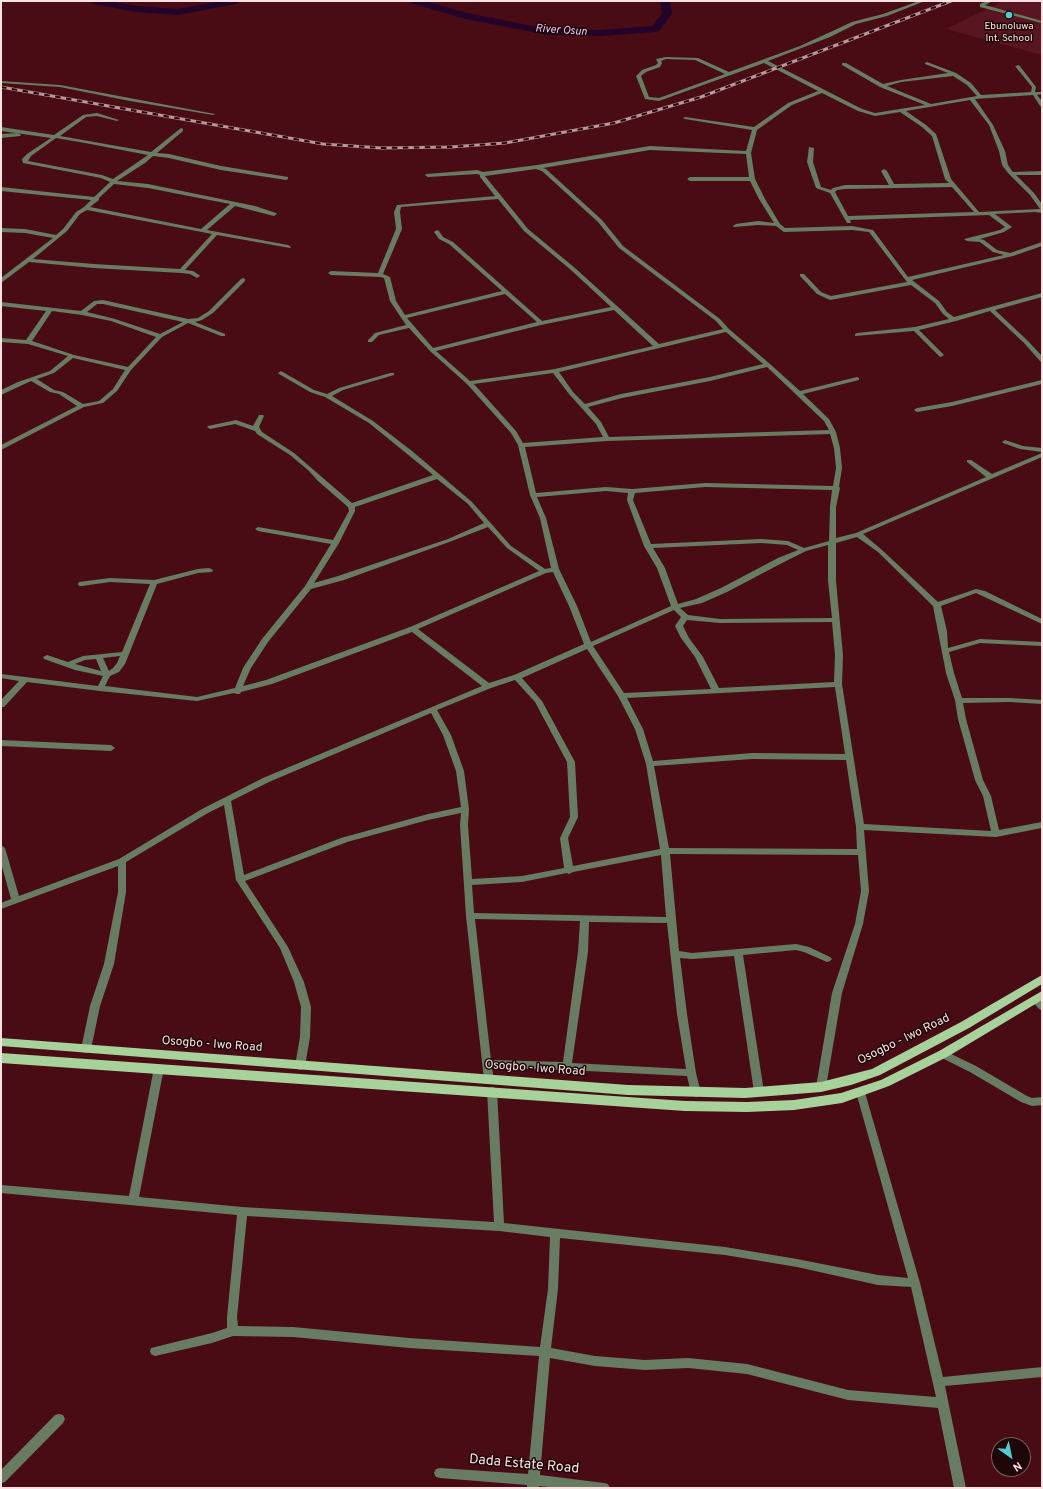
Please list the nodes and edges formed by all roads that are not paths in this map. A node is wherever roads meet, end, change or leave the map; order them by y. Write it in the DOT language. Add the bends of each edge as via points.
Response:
graph roads {
  1 [pos="923,1"];
  2 [pos="991,1"];
  3 [pos="1042,22"];
  4 [pos="765,60"];
  5 [pos="927,63"];
  6 [pos="844,64"];
  7 [pos="1017,66"];
  8 [pos="729,74"];
  9 [pos="954,74"];
  10 [pos="1,82"];
  11 [pos="882,86"];
  12 [pos="822,91"];
  13 [pos="1033,92"];
  14 [pos="1042,93"];
  15 [pos="980,97"];
  16 [pos="972,99"];
  17 [pos="929,105"];
  18 [pos="1042,105"];
  19 [pos="902,111"];
  20 [pos="213,114"];
  21 [pos="685,118"];
  22 [pos="117,120"];
  23 [pos="756,129"];
  24 [pos="1,130"];
  25 [pos="182,130"];
  26 [pos="27,134"];
  27 [pos="1,136"];
  28 [pos="54,138"];
  29 [pos="811,148"];
  30 [pos="748,152"];
  31 [pos="151,154"];
  32 [pos="537,167"];
  33 [pos="884,172"];
  34 [pos="1042,173"];
  35 [pos="483,174"];
  36 [pos="1012,174"];
  37 [pos="428,175"];
  38 [pos="286,178"];
  39 [pos="690,179"];
  40 [pos="752,179"];
  41 [pos="114,181"];
  42 [pos="892,185"];
  43 [pos="952,185"];
  44 [pos="1,190"];
  45 [pos="832,192"];
  46 [pos="499,197"];
  47 [pos="97,198"];
  48 [pos="234,204"];
  49 [pos="86,208"];
  50 [pos="1042,210"];
  51 [pos="990,213"];
  52 [pos="274,214"];
  53 [pos="978,214"];
  54 [pos="846,218"];
  55 [pos="778,225"];
  56 [pos="736,226"];
  57 [pos="852,228"];
  58 [pos="1,230"];
  59 [pos="203,230"];
  60 [pos="437,232"];
  61 [pos="216,233"];
  62 [pos="57,237"];
  63 [pos="966,239"];
  64 [pos="974,239"];
  65 [pos="1042,244"];
  66 [pos="288,247"];
  67 [pos="1011,255"];
  68 [pos="29,260"];
  69 [pos="181,271"];
  70 [pos="331,273"];
  71 [pos="380,275"];
  72 [pos="802,275"];
  73 [pos="197,276"];
  74 [pos="243,280"];
  75 [pos="1,281"];
  76 [pos="909,281"];
  77 [pos="506,292"];
  78 [pos="1042,295"];
  79 [pos="1,304"];
  80 [pos="615,308"];
  81 [pos="50,310"];
  82 [pos="992,310"];
  83 [pos="82,313"];
  84 [pos="403,317"];
  85 [pos="954,320"];
  86 [pos="188,321"];
  87 [pos="541,323"];
  88 [pos="410,326"];
  89 [pos="915,329"];
  90 [pos="727,330"];
  91 [pos="223,335"];
  92 [pos="858,335"];
  93 [pos="160,336"];
  94 [pos="1,340"];
  95 [pos="370,341"];
  96 [pos="28,342"];
  97 [pos="657,346"];
  98 [pos="432,350"];
  99 [pos="941,355"];
  100 [pos="72,356"];
  101 [pos="1042,360"];
  102 [pos="768,365"];
  103 [pos="129,369"];
  104 [pos="555,371"];
  105 [pos="281,373"];
  106 [pos="392,374"];
  107 [pos="32,379"];
  108 [pos="857,379"];
  109 [pos="1042,382"];
  110 [pos="469,383"];
  111 [pos="1,393"];
  112 [pos="799,393"];
  113 [pos="327,396"];
  114 [pos="82,406"];
  115 [pos="584,406"];
  116 [pos="917,410"];
  117 [pos="261,416"];
  118 [pos="210,427"];
  119 [pos="257,430"];
  120 [pos="833,432"];
  121 [pos="607,439"];
  122 [pos="1005,442"];
  123 [pos="521,445"];
  124 [pos="1,448"];
  125 [pos="1042,450"];
  126 [pos="1042,455"];
  127 [pos="969,461"];
  128 [pos="438,476"];
  129 [pos="991,477"];
  130 [pos="836,488"];
  131 [pos="632,491"];
  132 [pos="533,495"];
  133 [pos="352,506"];
  134 [pos="489,524"];
  135 [pos="258,529"];
  136 [pos="858,534"];
  137 [pos="832,542"];
  138 [pos="335,543"];
  139 [pos="648,546"];
  140 [pos="804,550"];
  141 [pos="555,569"];
  142 [pos="209,570"];
  143 [pos="544,570"];
  144 [pos="154,582"];
  145 [pos="82,584"];
  146 [pos="308,587"];
  147 [pos="937,604"];
  148 [pos="675,607"];
  149 [pos="685,617"];
  150 [pos="835,620"];
  151 [pos="1042,622"];
  152 [pos="413,629"];
  153 [pos="588,644"];
  154 [pos="1042,644"];
  155 [pos="945,651"];
  156 [pos="125,654"];
  157 [pos="98,656"];
  158 [pos="47,657"];
  159 [pos="69,664"];
  160 [pos="107,675"];
  161 [pos="1,676"];
  162 [pos="517,677"];
  163 [pos="24,680"];
  164 [pos="838,684"];
  165 [pos="488,686"];
  166 [pos="100,689"];
  167 [pos="716,690"];
  168 [pos="237,692"];
  169 [pos="622,696"];
  170 [pos="959,700"];
  171 [pos="1042,702"];
  172 [pos="1,705"];
  173 [pos="434,710"];
  174 [pos="1,743"];
  175 [pos="111,748"];
  176 [pos="848,757"];
  177 [pos="650,764"];
  178 [pos="227,800"];
  179 [pos="465,809"];
  180 [pos="1042,825"];
  181 [pos="860,827"];
  182 [pos="996,834"];
  183 [pos="1,848"];
  184 [pos="665,851"];
  185 [pos="862,852"];
  186 [pos="122,861"];
  187 [pos="570,871"];
  188 [pos="240,880"];
  189 [pos="468,882"];
  190 [pos="16,900"];
  191 [pos="1,906"];
  192 [pos="470,916"];
  193 [pos="585,919"];
  194 [pos="671,920"];
  195 [pos="738,952"];
  196 [pos="675,954"];
  197 [pos="827,959"];
  198 [pos="1042,979"];
  199 [pos="1040,1000"];
  200 [pos="1,1042"];
  201 [pos="86,1049"];
  202 [pos="943,1054"];
  203 [pos="1,1058"];
  204 [pos="488,1064"];
  205 [pos="300,1066"];
  206 [pos="567,1066"];
  207 [pos="159,1068"];
  208 [pos="691,1073"];
  209 [pos="490,1085"];
  210 [pos="821,1087"];
  211 [pos="759,1092"];
  212 [pos="861,1092"];
  213 [pos="696,1093"];
  214 [pos="1042,1101"];
  215 [pos="1,1189"];
  216 [pos="133,1201"];
  217 [pos="242,1211"];
  218 [pos="499,1227"];
  219 [pos="555,1234"];
  220 [pos="915,1283"];
  221 [pos="233,1331"];
  222 [pos="155,1352"];
  223 [pos="545,1352"];
  224 [pos="1042,1372"];
  225 [pos="939,1382"];
  226 [pos="943,1403"];
  227 [pos="59,1420"];
  228 [pos="440,1473"];
  229 [pos="1,1478"];
  230 [pos="533,1484"];
  231 [pos="604,1488"];
  232 [pos="960,1488"];
  1 -- 4 [label="street" via="885,16 854,23 828,36"];
  2 -- 3 [label="street" via="982,6"];
  4 -- 8 [label="street"];
  4 -- 12 [label="street"];
  5 -- 9 [label="street"];
  6 -- 11 [label="street"];
  7 -- 13 [label="street" via="1034,87"];
  8 -- 8 [label="street" via="656,100 647,98 638,76 658,66 659,59 672,58 696,60"];
  9 -- 11 [label="street"];
  9 -- 15 [label="street" via="969,84"];
  10 -- 20 [label="street" via="60,86"];
  11 -- 17 [label="street"];
  12 -- 19 [label="street" via="871,114"];
  12 -- 23 [label="street" via="790,104"];
  13 -- 14 [label="street"];
  13 -- 15 [label="street"];
  13 -- 18 [label="street"];
  15 -- 16 [label="street"];
  16 -- 17 [label="street"];
  16 -- 36 [label="street" via="991,124 1005,165"];
  17 -- 19 [label="street"];
  19 -- 43 [label="street" via="934,135 944,169"];
  21 -- 23 [label="street"];
  22 -- 28 [label="street" via="91,114"];
  23 -- 30 [label="street"];
  24 -- 26 [label="street"];
  25 -- 31 [label="street"];
  26 -- 27 [label="street"];
  26 -- 28 [label="street"];
  28 -- 31 [label="street"];
  28 -- 41 [label="street" via="29,155 25,162"];
  29 -- 45 [label="street" via="810,162 819,188"];
  30 -- 32 [label="street" via="650,148"];
  30 -- 40 [label="street"];
  31 -- 38 [label="street"];
  31 -- 41 [label="street"];
  32 -- 35 [label="street"];
  32 -- 90 [label="street" via="544,170 600,221 621,246 718,320"];
  33 -- 42 [label="street"];
  34 -- 36 [label="street"];
  35 -- 37 [label="street" via="477,172"];
  35 -- 46 [label="street"];
  36 -- 50 [label="street" via="1032,194"];
  39 -- 40 [label="street"];
  40 -- 55 [label="street"];
  41 -- 47 [label="street"];
  41 -- 48 [label="street" via="136,183"];
  42 -- 43 [label="street"];
  42 -- 45 [label="street" via="845,187"];
  43 -- 53 [label="street"];
  44 -- 47 [label="street"];
  45 -- 54 [label="street"];
  46 -- 71 [label="street" via="399,206 397,212 400,229"];
  46 -- 80 [label="street" via="526,230"];
  47 -- 49 [label="street"];
  48 -- 52 [label="street"];
  48 -- 59 [label="street"];
  49 -- 59 [label="street"];
  49 -- 62 [label="street" via="78,213"];
  50 -- 51 [label="street"];
  51 -- 53 [label="street"];
  51 -- 64 [label="street" via="1009,227"];
  53 -- 54 [label="street"];
  54 -- 57 [label="street"];
  55 -- 56 [label="street" via="758,223"];
  55 -- 57 [label="street" via="788,231"];
  57 -- 76 [label="street" via="866,229 873,233"];
  58 -- 62 [label="street"];
  59 -- 61 [label="street"];
  60 -- 77 [label="street"];
  61 -- 66 [label="street"];
  61 -- 69 [label="street"];
  62 -- 68 [label="street"];
  63 -- 64 [label="street"];
  64 -- 67 [label="street" via="986,243 995,251"];
  65 -- 67 [label="street"];
  67 -- 76 [label="street"];
  68 -- 69 [label="street"];
  68 -- 75 [label="street"];
  69 -- 73 [label="street" via="191,272"];
  70 -- 71 [label="street"];
  71 -- 84 [label="street" via="387,277 393,301"];
  72 -- 76 [label="street" via="819,293 830,298"];
  74 -- 86 [label="street" via="211,312 200,319"];
  76 -- 85 [label="street" via="937,302"];
  77 -- 84 [label="street"];
  77 -- 87 [label="street"];
  78 -- 82 [label="street"];
  79 -- 81 [label="street"];
  80 -- 87 [label="street"];
  80 -- 97 [label="street"];
  81 -- 83 [label="street"];
  81 -- 96 [label="street"];
  82 -- 85 [label="street"];
  82 -- 101 [label="street"];
  83 -- 86 [label="street" via="96,302 103,302"];
  83 -- 93 [label="street" via="113,320"];
  84 -- 88 [label="street"];
  85 -- 89 [label="street"];
  86 -- 91 [label="street"];
  86 -- 93 [label="street"];
  87 -- 98 [label="street"];
  88 -- 95 [label="street" via="377,334"];
  88 -- 98 [label="street"];
  89 -- 92 [label="street"];
  89 -- 99 [label="street"];
  90 -- 97 [label="street"];
  90 -- 102 [label="street"];
  93 -- 103 [label="street"];
  94 -- 96 [label="street"];
  96 -- 100 [label="street" via="41,344"];
  97 -- 104 [label="street"];
  98 -- 110 [label="street"];
  100 -- 103 [label="street"];
  100 -- 107 [label="street" via="52,372"];
  102 -- 112 [label="street"];
  102 -- 115 [label="street"];
  103 -- 114 [label="street" via="108,396 94,404"];
  104 -- 110 [label="street"];
  104 -- 115 [label="street"];
  105 -- 113 [label="street" via="312,391"];
  106 -- 113 [label="street" via="341,389"];
  107 -- 111 [label="street"];
  107 -- 114 [label="street"];
  108 -- 112 [label="street"];
  109 -- 116 [label="street"];
  110 -- 123 [label="street" via="514,432"];
  112 -- 120 [label="street" via="827,420"];
  113 -- 128 [label="street" via="371,422"];
  114 -- 124 [label="street"];
  115 -- 121 [label="street" via="599,423"];
  117 -- 119 [label="street"];
  118 -- 119 [label="street" via="236,422"];
  119 -- 133 [label="street" via="310,469"];
  120 -- 121 [label="street"];
  120 -- 130 [label="street" via="839,468"];
  121 -- 123 [label="street"];
  122 -- 125 [label="street" via="1022,448"];
  123 -- 132 [label="street"];
  126 -- 129 [label="street"];
  127 -- 129 [label="street"];
  128 -- 133 [label="street"];
  128 -- 134 [label="street" via="470,503"];
  129 -- 136 [label="street"];
  130 -- 131 [label="street" via="705,485"];
  130 -- 137 [label="street"];
  131 -- 132 [label="street" via="606,489"];
  131 -- 139 [label="street" via="630,500"];
  132 -- 141 [label="street" via="543,518"];
  133 -- 138 [label="street" via="350,516"];
  134 -- 143 [label="street" via="509,547"];
  134 -- 146 [label="street" via="342,578"];
  135 -- 138 [label="street"];
  136 -- 137 [label="street"];
  136 -- 147 [label="street" via="880,550"];
  137 -- 140 [label="street"];
  137 -- 150 [label="street"];
  138 -- 146 [label="street"];
  139 -- 140 [label="street" via="761,542 788,543"];
  139 -- 148 [label="street" via="661,568"];
  140 -- 148 [label="street" via="699,601"];
  141 -- 143 [label="street"];
  141 -- 153 [label="street"];
  142 -- 144 [label="street"];
  143 -- 152 [label="street"];
  144 -- 145 [label="street" via="110,580"];
  144 -- 156 [label="street"];
  146 -- 168 [label="street" via="265,641 247,668"];
  147 -- 151 [label="street" via="976,592 982,593"];
  147 -- 155 [label="street" via="944,630"];
  148 -- 149 [label="street"];
  148 -- 153 [label="street"];
  149 -- 150 [label="street" via="720,621"];
  149 -- 167 [label="street" via="679,626 700,657"];
  150 -- 164 [label="street" via="839,654"];
  152 -- 165 [label="street"];
  152 -- 168 [label="street"];
  153 -- 162 [label="street"];
  153 -- 169 [label="street"];
  154 -- 155 [label="street" via="980,641"];
  155 -- 170 [label="street"];
  156 -- 157 [label="street"];
  156 -- 160 [label="street" via="116,670"];
  157 -- 159 [label="street" via="83,658"];
  157 -- 160 [label="street"];
  158 -- 159 [label="street"];
  159 -- 160 [label="street"];
  160 -- 166 [label="street"];
  161 -- 163 [label="street"];
  162 -- 165 [label="street"];
  162 -- 187 [label="street" via="538,701 571,762 574,817 564,838"];
  163 -- 166 [label="street"];
  163 -- 172 [label="street"];
  164 -- 167 [label="street"];
  164 -- 176 [label="street"];
  165 -- 173 [label="street"];
  166 -- 168 [label="street" via="179,698"];
  167 -- 169 [label="street"];
  169 -- 177 [label="street" via="640,729"];
  170 -- 171 [label="street"];
  170 -- 182 [label="street" via="962,719 979,780 987,796"];
  173 -- 178 [label="street" via="266,780"];
  173 -- 179 [label="street" via="447,735 460,771"];
  174 -- 175 [label="street"];
  176 -- 177 [label="street" via="752,756"];
  176 -- 181 [label="street"];
  177 -- 184 [label="street"];
  178 -- 186 [label="street"];
  178 -- 188 [label="street"];
  179 -- 188 [label="street" via="428,816 344,840"];
  179 -- 189 [label="street"];
  180 -- 182 [label="street"];
  181 -- 182 [label="street"];
  181 -- 185 [label="street"];
  183 -- 190 [label="street"];
  184 -- 185 [label="street"];
  184 -- 187 [label="street"];
  184 -- 194 [label="street"];
  185 -- 210 [label="street" via="865,892 857,931 837,993"];
  186 -- 190 [label="street"];
  186 -- 201 [label="street" via="122,892 109,964"];
  187 -- 189 [label="street" via="522,879"];
  188 -- 205 [label="street" via="284,947 299,982 306,1007"];
  189 -- 192 [label="street"];
  190 -- 191 [label="street"];
  192 -- 193 [label="street"];
  192 -- 204 [label="street"];
  193 -- 194 [label="street"];
  193 -- 206 [label="street" via="583,952"];
  194 -- 196 [label="street"];
  195 -- 196 [label="street" via="692,956"];
  195 -- 197 [label="street" via="796,947"];
  195 -- 211 [label="street"];
  196 -- 208 [label="street"];
  198 -- 210 [label="main road, Osogbo - Iwo Road" via="965,1025 883,1068 851,1080"];
  199 -- 202 [label="main road, Osogbo - Iwo Road"];
  200 -- 201 [label="main road, Osogbo - Iwo Road"];
  201 -- 205 [label="main road, Osogbo - Iwo Road"];
  202 -- 212 [label="main road, Osogbo - Iwo Road"];
  202 -- 214 [label="street" via="1024,1099 1032,1102"];
  203 -- 207 [label="main road, Osogbo - Iwo Road"];
  204 -- 206 [label="street"];
  204 -- 209 [label="street"];
  205 -- 209 [label="main road, Osogbo - Iwo Road"];
  206 -- 208 [label="street"];
  207 -- 209 [label="main road, Osogbo - Iwo Road"];
  207 -- 216 [label="street"];
  208 -- 213 [label="street"];
  209 -- 212 [label="main road, Osogbo - Iwo Road" via="685,1106 794,1105 842,1098"];
  209 -- 213 [label="main road, Osogbo - Iwo Road"];
  209 -- 218 [label="street"];
  210 -- 211 [label="main road, Osogbo - Iwo Road"];
  211 -- 213 [label="main road, Osogbo - Iwo Road"];
  212 -- 220 [label="street"];
  215 -- 216 [label="street"];
  216 -- 217 [label="street"];
  217 -- 218 [label="street"];
  217 -- 221 [label="street" via="232,1317"];
  218 -- 219 [label="street"];
  219 -- 220 [label="street" via="725,1251 878,1280"];
  219 -- 223 [label="street" via="553,1289"];
  220 -- 225 [label="street"];
  221 -- 222 [label="street"];
  221 -- 223 [label="street" via="293,1332"];
  223 -- 226 [label="street" via="594,1361 644,1365 688,1363 747,1369 848,1395"];
  223 -- 230 [label="street"];
  224 -- 225 [label="street"];
  225 -- 226 [label="street"];
  226 -- 232 [label="street"];
  227 -- 229 [label="street"];
  228 -- 230 [label="street, Dada Estate Road"];
  230 -- 231 [label="street, Dada Estate Road"];
}
